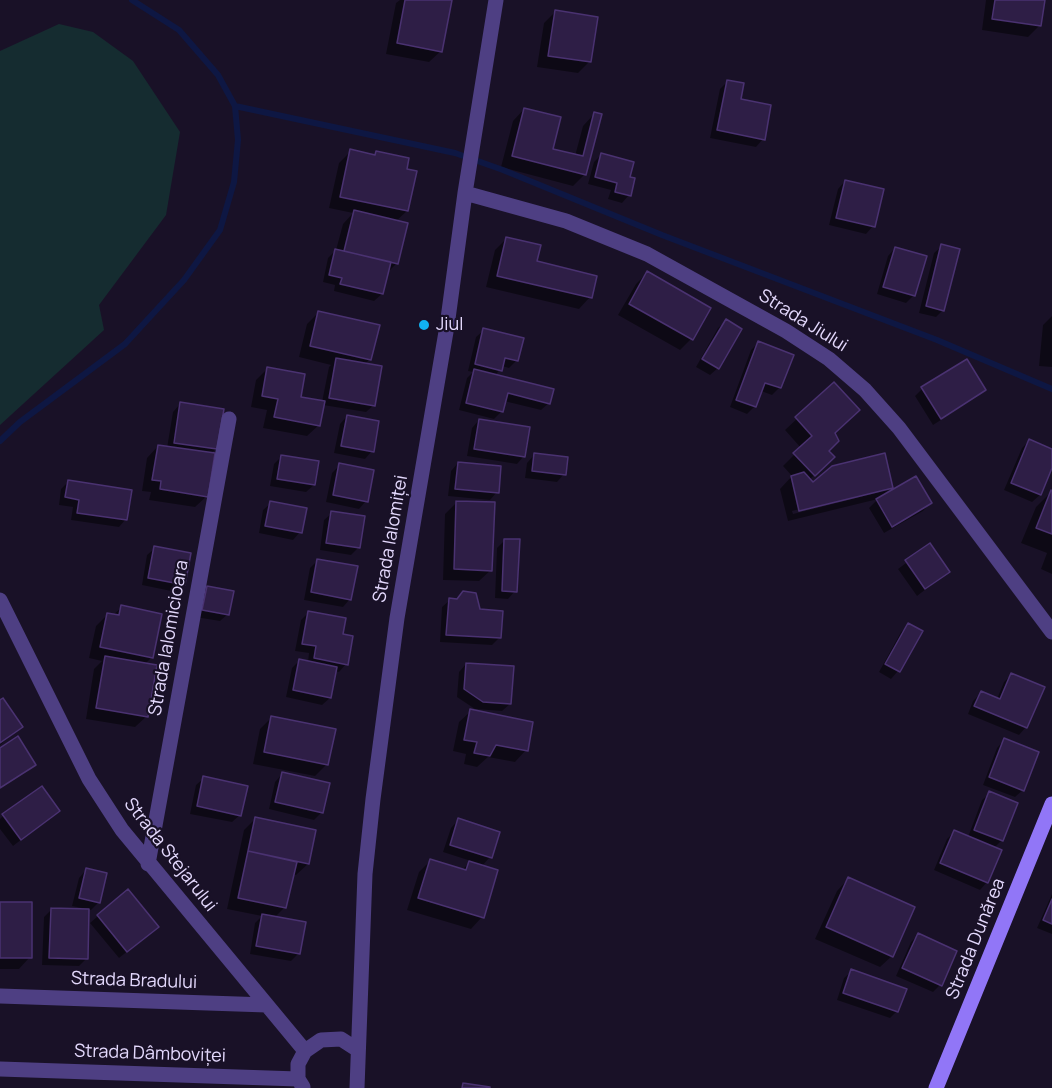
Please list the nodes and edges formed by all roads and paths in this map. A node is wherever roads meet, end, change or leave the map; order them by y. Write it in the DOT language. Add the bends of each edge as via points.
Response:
graph roads {
  1 [pos="496,0"];
  2 [pos="465,193"];
  3 [pos="229,419"];
  4 [pos="0,600"];
  5 [pos="1052,632"];
  6 [pos="1052,804"];
  7 [pos="148,864"];
  8 [pos="0,996"];
  9 [pos="267,1005"];
  10 [pos="358,1050"];
  11 [pos="305,1051"];
  12 [pos="0,1069"];
  13 [pos="301,1083"];
  14 [pos="357,1088"];
  15 [pos="936,1088"];
  1 -- 2 [label="street, Strada Ialomiței"];
  2 -- 5 [label="street, Strada Jiului" via="566,221 647,254 829,359 894,421"];
  2 -- 10 [label="street, Strada Ialomiței" via="447,326 397,618 373,799 365,874"];
  3 -- 7 [label="street, Strada Ialomicioara"];
  4 -- 7 [label="street, Strada Stejarului" via="89,778"];
  6 -- 15 [label="street, Strada Dunărea"];
  7 -- 9 [label="street, Strada Stejarului"];
  8 -- 9 [label="street, Strada Bradului"];
  9 -- 11 [label="street, Strada Stejarului"];
  10 -- 11 [label="street" via="341,1039 321,1040"];
  10 -- 14 [label="street, Strada Ialomiței"];
  11 -- 13 [label="street" via="298,1064"];
  12 -- 13 [label="street, Strada Dâmboviței"];
}
